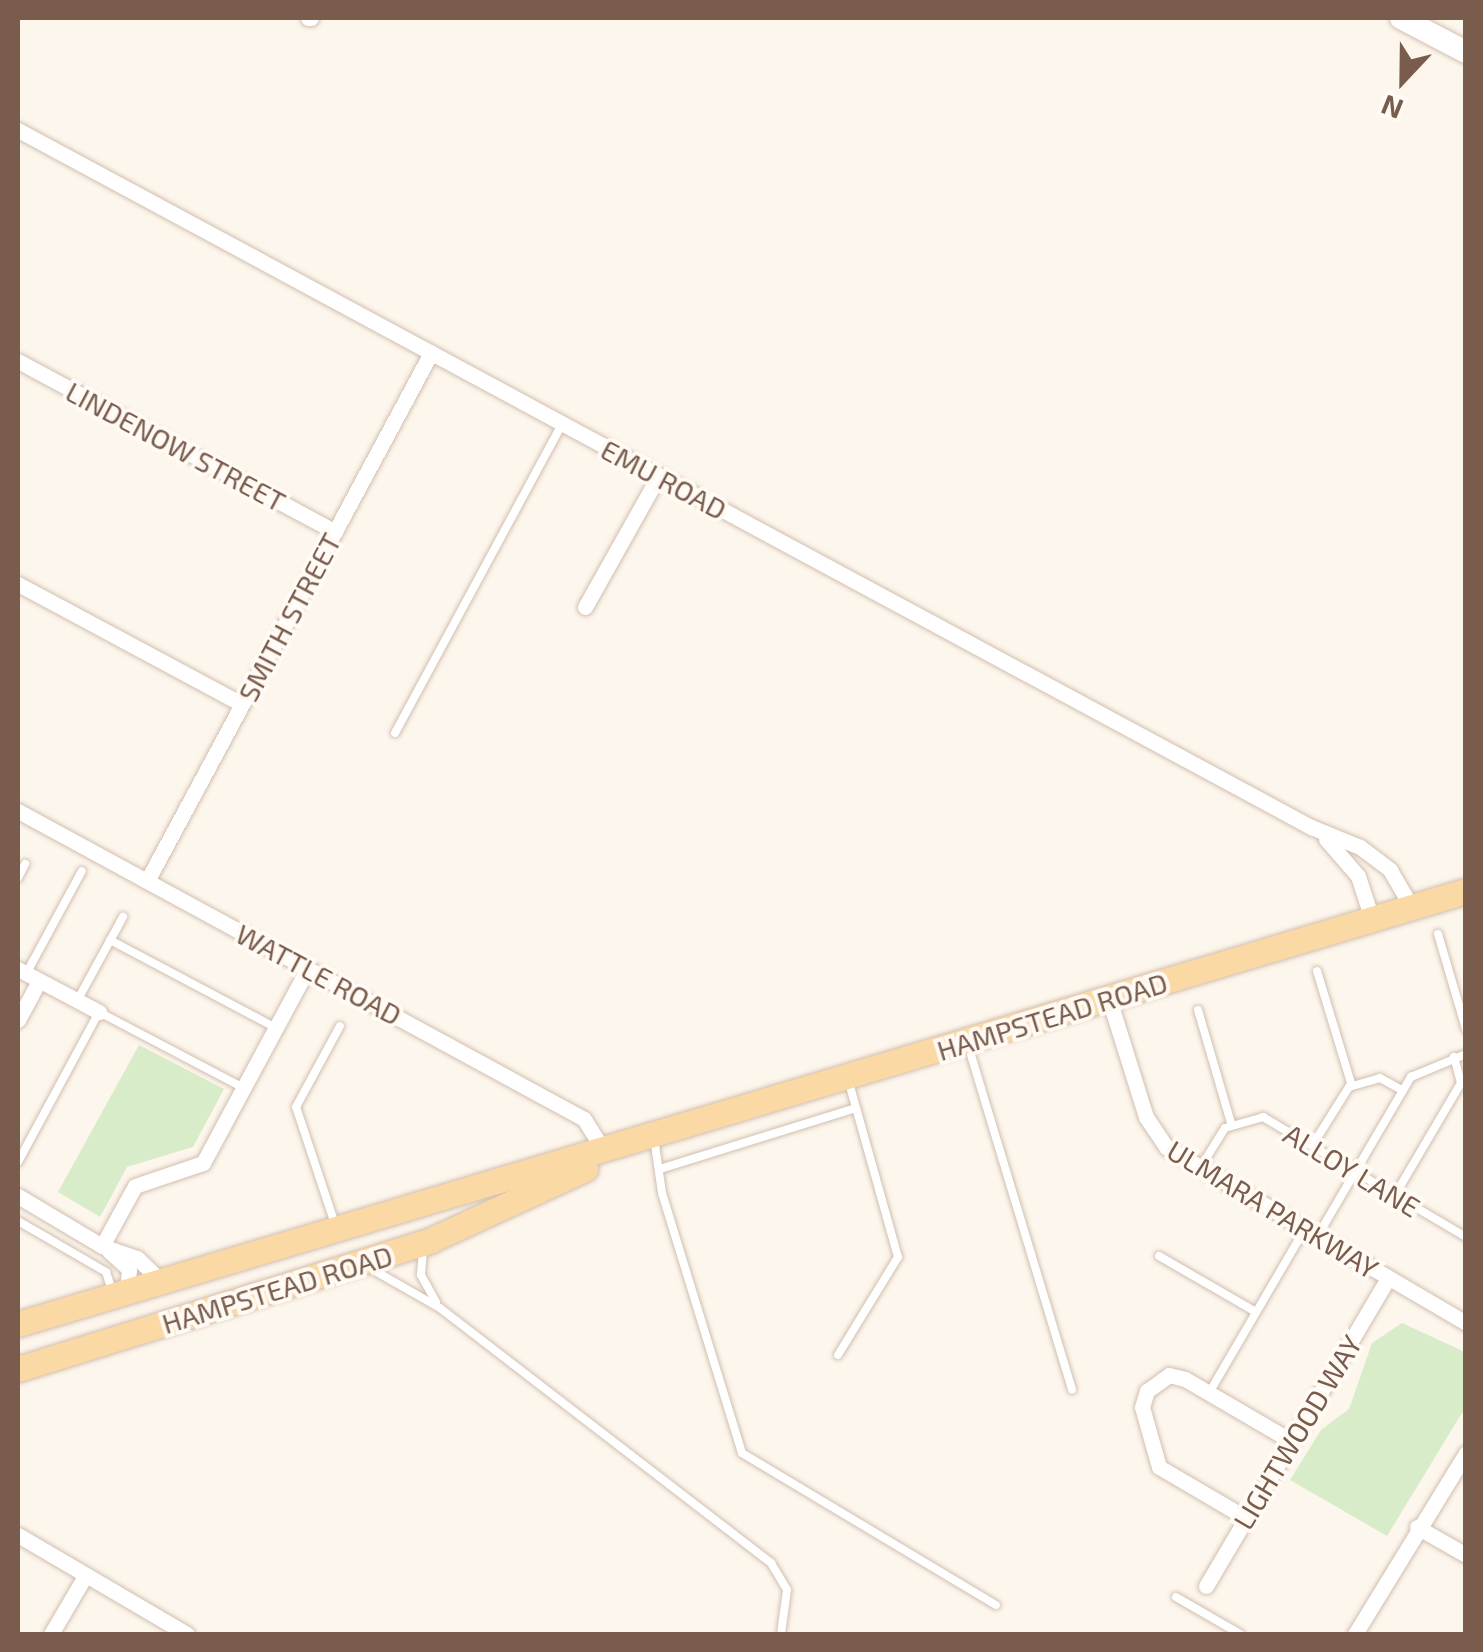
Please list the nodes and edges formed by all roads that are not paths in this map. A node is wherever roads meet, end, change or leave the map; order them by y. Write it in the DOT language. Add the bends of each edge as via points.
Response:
graph roads {
  1 [pos="1401,18"];
  2 [pos="1466,52"];
  3 [pos="18,130"];
  4 [pos="431,353"];
  5 [pos="18,361"];
  6 [pos="562,424"];
  7 [pos="659,476"];
  8 [pos="335,532"];
  9 [pos="18,584"];
  10 [pos="585,607"];
  11 [pos="242,704"];
  12 [pos="395,733"];
  13 [pos="18,811"];
  14 [pos="1311,827"];
  15 [pos="25,864"];
  16 [pos="82,872"];
  17 [pos="18,878"];
  18 [pos="146,881"];
  19 [pos="1466,891"];
  20 [pos="1412,908"];
  21 [pos="123,917"];
  22 [pos="1372,919"];
  23 [pos="1438,934"];
  24 [pos="110,940"];
  25 [pos="308,968"];
  26 [pos="1317,971"];
  27 [pos="28,975"];
  28 [pos="1109,999"];
  29 [pos="77,1001"];
  30 [pos="1198,1010"];
  31 [pos="99,1012"];
  32 [pos="18,1020"];
  33 [pos="340,1026"];
  34 [pos="276,1028"];
  35 [pos="1466,1030"];
  36 [pos="967,1042"];
  37 [pos="1466,1054"];
  38 [pos="1454,1058"];
  39 [pos="848,1078"];
  40 [pos="1352,1086"];
  41 [pos="244,1088"];
  42 [pos="1402,1091"];
  43 [pos="856,1108"];
  44 [pos="1232,1123"];
  45 [pos="646,1140"];
  46 [pos="1312,1146"];
  47 [pos="605,1152"];
  48 [pos="18,1162"];
  49 [pos="1200,1168"];
  50 [pos="660,1170"];
  51 [pos="1355,1172"];
  52 [pos="1395,1195"];
  53 [pos="18,1196"];
  54 [pos="18,1221"];
  55 [pos="336,1228"];
  56 [pos="1311,1233"];
  57 [pos="1466,1237"];
  58 [pos="432,1240"];
  59 [pos="102,1246"];
  60 [pos="1158,1256"];
  61 [pos="359,1264"];
  62 [pos="1388,1278"];
  63 [pos="161,1281"];
  64 [pos="120,1293"];
  65 [pos="440,1308"];
  66 [pos="1256,1312"];
  67 [pos="1466,1323"];
  68 [pos="18,1324"];
  69 [pos="838,1355"];
  70 [pos="18,1368"];
  71 [pos="1072,1390"];
  72 [pos="1209,1393"];
  73 [pos="1291,1441"];
  74 [pos="1466,1453"];
  75 [pos="1246,1518"];
  76 [pos="1417,1527"];
  77 [pos="18,1536"];
  78 [pos="1466,1555"];
  79 [pos="85,1576"];
  80 [pos="1206,1586"];
  81 [pos="1176,1597"];
  82 [pos="996,1605"];
  83 [pos="52,1634"];
  84 [pos="187,1634"];
  85 [pos="781,1634"];
  86 [pos="1240,1634"];
  87 [pos="1354,1634"];
  1 -- 2 [label="street"];
  3 -- 4 [label="street, EMU ROAD"];
  4 -- 6 [label="street, EMU ROAD"];
  4 -- 8 [label="street, SMITH STREET"];
  5 -- 8 [label="street, LINDENOW STREET"];
  6 -- 7 [label="street, EMU ROAD"];
  6 -- 12 [label="lane"];
  7 -- 10 [label="street"];
  7 -- 14 [label="street, EMU ROAD"];
  8 -- 11 [label="street, SMITH STREET"];
  9 -- 11 [label="street"];
  11 -- 18 [label="street, SMITH STREET"];
  13 -- 18 [label="street, WATTLE ROAD"];
  14 -- 20 [label="street, EMU ROAD" via="1378,858"];
  14 -- 22 [label="street, EMU ROAD" via="1347,857"];
  15 -- 17 [label="lane"];
  16 -- 27 [label="lane"];
  18 -- 25 [label="street, WATTLE ROAD"];
  19 -- 20 [label="main road, HAMPSTEAD ROAD"];
  20 -- 22 [label="main road, HAMPSTEAD ROAD"];
  21 -- 24 [label="lane"];
  22 -- 28 [label="main road, HAMPSTEAD ROAD"];
  23 -- 35 [label="lane"];
  24 -- 29 [label="lane"];
  24 -- 34 [label="lane"];
  25 -- 34 [label="street"];
  25 -- 47 [label="street, WATTLE ROAD" via="584,1119"];
  26 -- 40 [label="lane"];
  27 -- 29 [label="street"];
  27 -- 32 [label="street"];
  28 -- 36 [label="main road, HAMPSTEAD ROAD"];
  28 -- 49 [label="street, ULMARA PARKWAY" via="1152,1130"];
  29 -- 31 [label="street"];
  30 -- 44 [label="lane"];
  31 -- 41 [label="lane"];
  31 -- 48 [label="lane"];
  33 -- 55 [label="lane" via="296,1107"];
  34 -- 41 [label="street"];
  36 -- 39 [label="main road, HAMPSTEAD ROAD"];
  36 -- 71 [label="lane"];
  37 -- 38 [label="lane"];
  38 -- 42 [label="lane" via="1416,1070"];
  38 -- 52 [label="lane" via="1461,1083"];
  39 -- 43 [label="lane"];
  39 -- 45 [label="main road, HAMPSTEAD ROAD"];
  40 -- 42 [label="lane" via="1380,1078"];
  40 -- 46 [label="lane"];
  41 -- 59 [label="street" via="204,1163 135,1186"];
  42 -- 51 [label="lane"];
  43 -- 50 [label="lane"];
  43 -- 69 [label="lane" via="898,1257"];
  44 -- 46 [label="lane, ALLOY LANE" via="1263,1118"];
  44 -- 49 [label="lane"];
  45 -- 47 [label="main road, HAMPSTEAD ROAD"];
  45 -- 50 [label="lane"];
  45 -- 58 [label="main road, HAMPSTEAD ROAD"];
  46 -- 51 [label="lane, ALLOY LANE"];
  47 -- 55 [label="main road, HAMPSTEAD ROAD"];
  49 -- 56 [label="street, ULMARA PARKWAY"];
  50 -- 82 [label="lane" via="742,1452"];
  51 -- 52 [label="lane, ALLOY LANE"];
  51 -- 56 [label="lane"];
  52 -- 57 [label="lane, ALLOY LANE"];
  53 -- 59 [label="street"];
  54 -- 64 [label="lane" via="106,1272"];
  55 -- 63 [label="main road, HAMPSTEAD ROAD"];
  56 -- 62 [label="street, ULMARA PARKWAY"];
  56 -- 66 [label="lane"];
  58 -- 61 [label="main road, HAMPSTEAD ROAD"];
  58 -- 65 [label="lane" via="420,1270"];
  59 -- 63 [label="street" via="139,1259"];
  59 -- 64 [label="street" via="129,1269"];
  60 -- 66 [label="lane"];
  61 -- 65 [label="lane"];
  61 -- 70 [label="main road, HAMPSTEAD ROAD"];
  62 -- 67 [label="street, ULMARA PARKWAY"];
  62 -- 73 [label="street, LIGHTWOOD WAY"];
  63 -- 64 [label="main road, HAMPSTEAD ROAD"];
  64 -- 68 [label="main road, HAMPSTEAD ROAD"];
  65 -- 85 [label="lane" via="771,1564 787,1590"];
  66 -- 72 [label="lane"];
  72 -- 73 [label="street"];
  72 -- 75 [label="street" via="1169,1375 1146,1391 1142,1407 1159,1467"];
  73 -- 75 [label="street, LIGHTWOOD WAY"];
  74 -- 76 [label="street"];
  75 -- 80 [label="street, LIGHTWOOD WAY"];
  76 -- 78 [label="street"];
  76 -- 87 [label="street"];
  77 -- 79 [label="street"];
  79 -- 83 [label="street"];
  79 -- 84 [label="street"];
  81 -- 86 [label="lane"];
}
